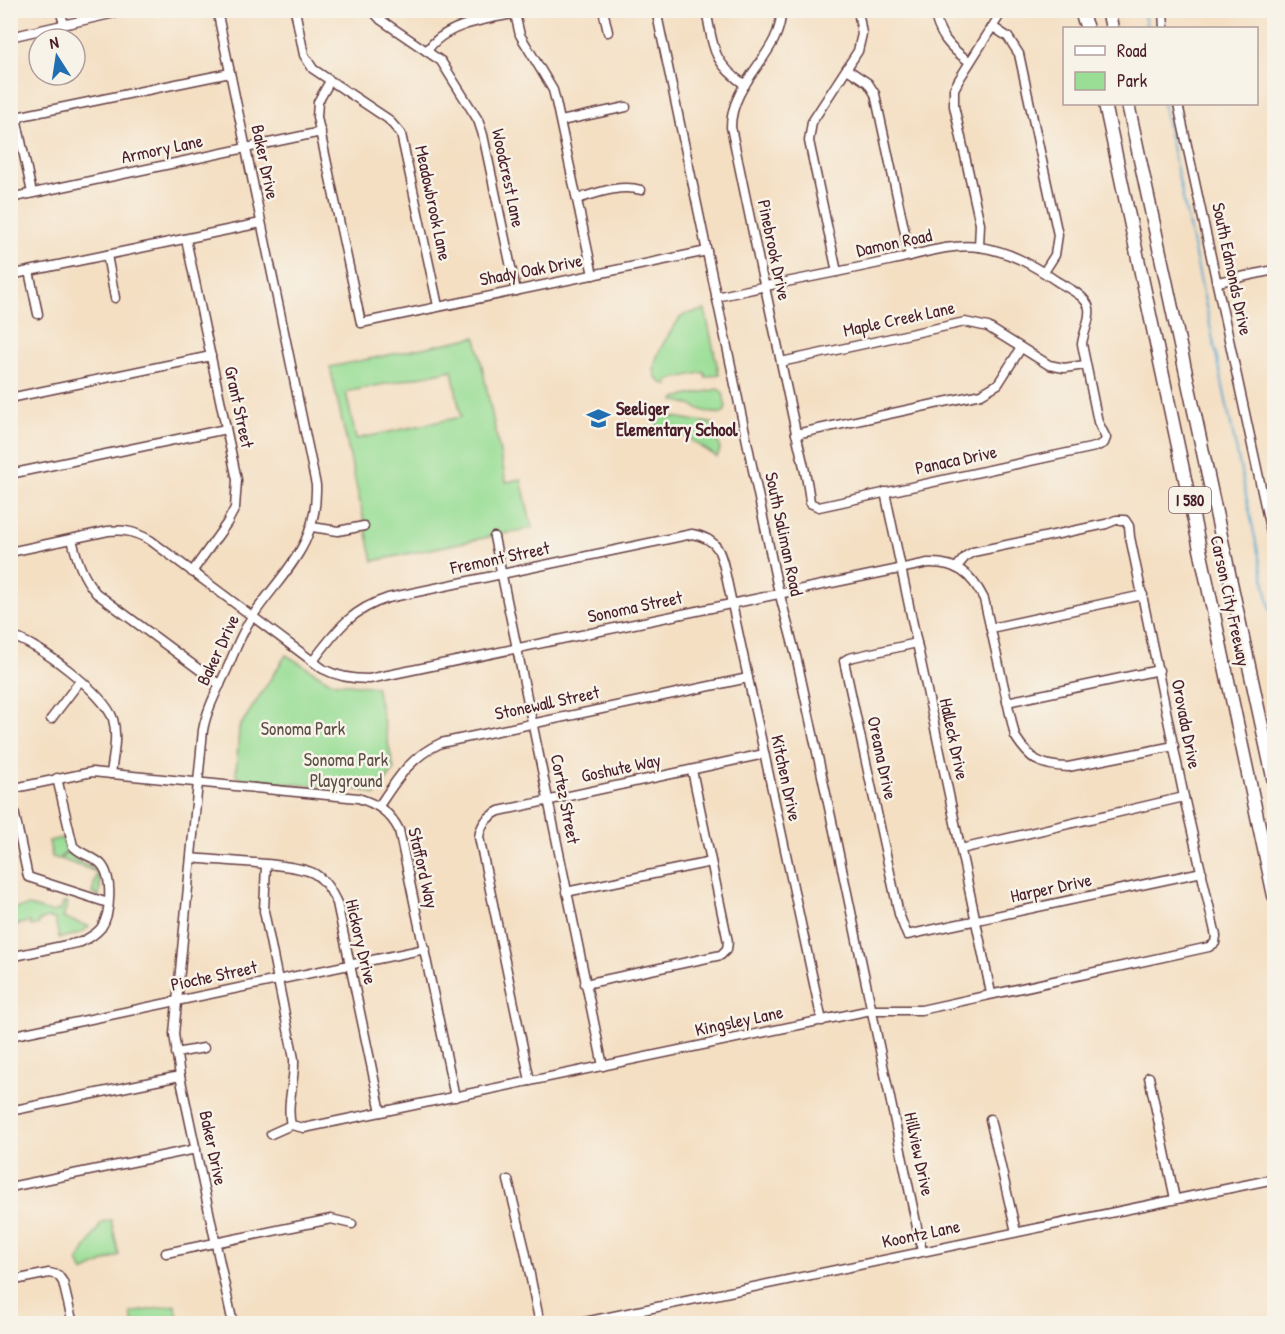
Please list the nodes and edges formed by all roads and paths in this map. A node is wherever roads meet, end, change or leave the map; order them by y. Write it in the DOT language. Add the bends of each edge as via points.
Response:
graph roads {
  1 [pos="60,10"];
  2 [pos="128,10"];
  3 [pos="217,10"];
  4 [pos="295,10"];
  5 [pos="372,10"];
  6 [pos="533,10"];
  7 [pos="603,10"];
  8 [pos="656,10"];
  9 [pos="706,10"];
  10 [pos="782,10"];
  11 [pos="858,10"];
  12 [pos="934,10"];
  13 [pos="1003,10"];
  14 [pos="1080,10"];
  15 [pos="1085,10"];
  16 [pos="1110,10"];
  17 [pos="1163,10"];
  18 [pos="515,14"];
  19 [pos="64,24"];
  20 [pos="993,27"];
  21 [pos="1088,27"];
  22 [pos="1088,27"];
  23 [pos="1113,27"];
  24 [pos="1164,27"];
  25 [pos="608,32"];
  26 [pos="10,37"];
  27 [pos="427,51"];
  28 [pos="970,62"];
  29 [pos="847,69"];
  30 [pos="230,73"];
  31 [pos="330,81"];
  32 [pos="745,85"];
  33 [pos="1106,105"];
  34 [pos="1128,105"];
  35 [pos="1178,105"];
  36 [pos="626,107"];
  37 [pos="561,121"];
  38 [pos="321,132"];
  39 [pos="246,148"];
  40 [pos="641,190"];
  41 [pos="32,193"];
  42 [pos="10,198"];
  43 [pos="577,199"];
  44 [pos="261,223"];
  45 [pos="186,239"];
  46 [pos="980,247"];
  47 [pos="707,251"];
  48 [pos="107,255"];
  49 [pos="910,256"];
  50 [pos="1275,270"];
  51 [pos="29,272"];
  52 [pos="837,272"];
  53 [pos="1044,272"];
  54 [pos="10,275"];
  55 [pos="592,275"];
  56 [pos="1218,282"];
  57 [pos="765,287"];
  58 [pos="516,291"];
  59 [pos="716,297"];
  60 [pos="115,298"];
  61 [pos="438,306"];
  62 [pos="38,314"];
  63 [pos="1021,348"];
  64 [pos="211,356"];
  65 [pos="781,362"];
  66 [pos="1085,365"];
  67 [pos="10,398"];
  68 [pos="226,429"];
  69 [pos="796,434"];
  70 [pos="1104,443"];
  71 [pos="10,474"];
  72 [pos="885,492"];
  73 [pos="813,505"];
  74 [pos="364,526"];
  75 [pos="312,527"];
  76 [pos="494,537"];
  77 [pos="72,539"];
  78 [pos="715,544"];
  79 [pos="1275,547"];
  80 [pos="10,552"];
  81 [pos="901,568"];
  82 [pos="956,568"];
  83 [pos="192,572"];
  84 [pos="502,574"];
  85 [pos="779,594"];
  86 [pos="1143,595"];
  87 [pos="732,604"];
  88 [pos="252,617"];
  89 [pos="992,628"];
  90 [pos="10,636"];
  91 [pos="917,643"];
  92 [pos="518,648"];
  93 [pos="313,662"];
  94 [pos="1159,670"];
  95 [pos="748,678"];
  96 [pos="80,681"];
  97 [pos="220,685"];
  98 [pos="1007,702"];
  99 [pos="51,719"];
  100 [pos="533,723"];
  101 [pos="1174,746"];
  102 [pos="764,754"];
  103 [pos="692,770"];
  104 [pos="111,774"];
  105 [pos="57,778"];
  106 [pos="198,782"];
  107 [pos="1275,782"];
  108 [pos="10,790"];
  109 [pos="1184,797"];
  110 [pos="548,800"];
  111 [pos="379,806"];
  112 [pos="961,849"];
  113 [pos="191,858"];
  114 [pos="711,862"];
  115 [pos="266,865"];
  116 [pos="1202,872"];
  117 [pos="566,892"];
  118 [pos="1275,896"];
  119 [pos="108,903"];
  120 [pos="975,921"];
  121 [pos="907,935"];
  122 [pos="1215,943"];
  123 [pos="424,949"];
  124 [pos="10,957"];
  125 [pos="350,964"];
  126 [pos="277,980"];
  127 [pos="585,984"];
  128 [pos="991,993"];
  129 [pos="177,1000"];
  130 [pos="871,1010"];
  131 [pos="822,1021"];
  132 [pos="10,1036"];
  133 [pos="204,1048"];
  134 [pos="176,1053"];
  135 [pos="883,1063"];
  136 [pos="603,1066"];
  137 [pos="180,1076"];
  138 [pos="1149,1077"];
  139 [pos="530,1081"];
  140 [pos="455,1097"];
  141 [pos="10,1111"];
  142 [pos="381,1112"];
  143 [pos="990,1119"];
  144 [pos="291,1125"];
  145 [pos="271,1134"];
  146 [pos="196,1149"];
  147 [pos="1275,1179"];
  148 [pos="508,1180"];
  149 [pos="10,1186"];
  150 [pos="1175,1199"];
  151 [pos="352,1224"];
  152 [pos="1016,1232"];
  153 [pos="216,1242"];
  154 [pos="922,1251"];
  155 [pos="166,1253"];
  156 [pos="10,1281"];
  157 [pos="73,1323"];
  158 [pos="233,1323"];
  159 [pos="540,1323"];
  160 [pos="575,1323"];
  1 -- 19 [label="street"];
  2 -- 19 [label="street"];
  3 -- 30 [label="street, Baker Drive"];
  4 -- 31 [label="street, Meadowbrook Lane" via="307,62"];
  5 -- 27 [label="street, Woodcrest Lane"];
  6 -- 18 [label="street"];
  7 -- 25 [label="street"];
  8 -- 47 [label="street, South Saliman Road"];
  9 -- 32 [label="street" via="719,61"];
  10 -- 32 [label="street, Pinebrook Drive" via="776,37"];
  11 -- 29 [label="street" via="862,34 858,51"];
  12 -- 28 [label="street" via="944,40"];
  13 -- 20 [label="street"];
  14 -- 21 [label="highway"];
  15 -- 22 [label="highway"];
  16 -- 23 [label="highway"];
  17 -- 24 [label="street"];
  18 -- 27 [label="street" via="454,28"];
  18 -- 37 [label="street" via="520,35 552,90"];
  19 -- 26 [label="street"];
  20 -- 28 [label="street"];
  20 -- 53 [label="street" via="1008,37 1019,54 1058,235 1055,255"];
  27 -- 58 [label="street, Woodcrest Lane" via="445,66 481,127"];
  28 -- 46 [label="street" via="954,89 954,106 980,224"];
  29 -- 49 [label="street" via="868,83 875,94"];
  29 -- 52 [label="street" via="812,122 809,141"];
  30 -- 39 [label="street, Baker Drive"];
  30 -- 41 [label="street" via="21,116 17,122"];
  31 -- 38 [label="street" via="317,107"];
  31 -- 61 [label="street, Meadowbrook Lane" via="388,119 401,134"];
  32 -- 57 [label="street, Pinebrook Drive" via="733,108 731,127"];
  33 -- 118 [label="highway, Carson City Freeway / I 580"];
  34 -- 107 [label="highway, Carson City Freeway / I 580"];
  35 -- 56 [label="street, South Edmonds Drive"];
  36 -- 37 [label="street"];
  37 -- 43 [label="street"];
  38 -- 39 [label="street, Armory Lane"];
  38 -- 61 [label="street, Shady Oak Drive" via="361,323"];
  39 -- 41 [label="street, Armory Lane"];
  39 -- 44 [label="street, Baker Drive"];
  40 -- 43 [label="street" via="621,188"];
  41 -- 42 [label="street, Armory Lane"];
  43 -- 55 [label="street"];
  44 -- 45 [label="street"];
  44 -- 75 [label="street, Baker Drive" via="315,485"];
  45 -- 48 [label="street"];
  45 -- 64 [label="street, Grant Street"];
  46 -- 49 [label="street, Damon Road" via="948,248"];
  46 -- 53 [label="street, Damon Road" via="1012,254"];
  47 -- 55 [label="street, Shady Oak Drive"];
  47 -- 59 [label="street, South Saliman Road"];
  48 -- 51 [label="street"];
  48 -- 60 [label="street"];
  49 -- 52 [label="street, Damon Road"];
  50 -- 56 [label="street"];
  51 -- 54 [label="street"];
  51 -- 62 [label="street"];
  52 -- 57 [label="street, Damon Road"];
  53 -- 66 [label="street, Damon Road" via="1082,298 1088,308 1083,336"];
  55 -- 58 [label="street, Shady Oak Drive"];
  56 -- 79 [label="street, South Edmonds Drive"];
  57 -- 59 [label="street, Damon Road"];
  57 -- 65 [label="street, Pinebrook Drive"];
  58 -- 61 [label="street, Shady Oak Drive"];
  59 -- 85 [label="street, South Saliman Road"];
  63 -- 65 [label="street, Maple Creek Lane" via="988,327 965,322"];
  63 -- 66 [label="street, Maple Creek Lane" via="1049,365"];
  63 -- 69 [label="street" via="998,384 981,394"];
  64 -- 67 [label="street"];
  64 -- 68 [label="street, Grant Street"];
  65 -- 69 [label="street, Pinebrook Drive"];
  66 -- 70 [label="street, Damon Road" via="1098,422 1106,438"];
  68 -- 71 [label="street"];
  68 -- 83 [label="street, Grant Street" via="237,480 235,508"];
  69 -- 73 [label="street, Pinebrook Drive"];
  70 -- 72 [label="street, Panaca Drive"];
  72 -- 73 [label="street, Panaca Drive" via="819,507"];
  72 -- 81 [label="street, Halleck Drive"];
  74 -- 75 [label="street" via="338,531"];
  75 -- 88 [label="street, Baker Drive" via="298,555"];
  76 -- 84 [label="street, Cortez Street"];
  77 -- 80 [label="street, Sonoma Street"];
  77 -- 83 [label="street, Sonoma Street" via="122,529 135,532"];
  77 -- 97 [label="street" via="78,564 96,593"];
  78 -- 84 [label="street, Fremont Street" via="693,534"];
  78 -- 87 [label="street, Kitchen Drive" via="721,552"];
  81 -- 82 [label="street, Sonoma Street" via="934,563"];
  81 -- 85 [label="street, Sonoma Street"];
  81 -- 91 [label="street, Halleck Drive"];
  82 -- 86 [label="street, Orovada Drive" via="973,552 1125,520"];
  82 -- 89 [label="street" via="978,585"];
  83 -- 88 [label="street, Sonoma Street"];
  84 -- 92 [label="street, Cortez Street"];
  84 -- 93 [label="street, Fremont Street" via="372,603 336,631"];
  85 -- 87 [label="street, Sonoma Street"];
  85 -- 130 [label="street, South Saliman Road"];
  86 -- 89 [label="street"];
  86 -- 94 [label="street, Orovada Drive"];
  87 -- 92 [label="street, Sonoma Street"];
  87 -- 95 [label="street, Kitchen Drive"];
  88 -- 93 [label="street, Sonoma Street"];
  88 -- 97 [label="street, Baker Drive"];
  89 -- 98 [label="street"];
  90 -- 96 [label="street" via="39,648"];
  91 -- 112 [label="street, Halleck Drive"];
  91 -- 121 [label="street, Oreana Drive" via="844,661 899,914"];
  92 -- 93 [label="street, Sonoma Street" via="369,679 343,678"];
  92 -- 100 [label="street, Cortez Street"];
  94 -- 98 [label="street"];
  94 -- 101 [label="street, Orovada Drive"];
  95 -- 100 [label="street, Stonewall Street"];
  95 -- 102 [label="street, Kitchen Drive"];
  96 -- 99 [label="street"];
  96 -- 104 [label="street" via="103,701 112,717 115,729"];
  97 -- 106 [label="street, Baker Drive" via="204,724"];
  98 -- 101 [label="street" via="1015,736 1024,751 1039,763 1053,767 1077,767"];
  100 -- 110 [label="street, Cortez Street"];
  100 -- 111 [label="street, Stonewall Street" via="441,742 425,750 406,767"];
  101 -- 109 [label="street, Orovada Drive"];
  102 -- 103 [label="street, Goshute Way"];
  102 -- 131 [label="street, Kitchen Drive"];
  103 -- 110 [label="street, Goshute Way"];
  103 -- 114 [label="street"];
  104 -- 105 [label="street" via="92,772"];
  104 -- 106 [label="street"];
  105 -- 108 [label="street"];
  105 -- 119 [label="street" via="71,842 105,870 109,878"];
  106 -- 111 [label="street" via="358,798"];
  106 -- 113 [label="street, Baker Drive"];
  108 -- 119 [label="street" via="28,877"];
  109 -- 112 [label="street"];
  109 -- 116 [label="street, Orovada Drive"];
  110 -- 117 [label="street, Cortez Street"];
  110 -- 139 [label="street, Goshute Way" via="499,811 487,819 479,837"];
  111 -- 123 [label="street, Stafford Way" via="399,830"];
  112 -- 120 [label="street, Halleck Drive"];
  113 -- 115 [label="street, Hickory Drive"];
  113 -- 129 [label="street, Baker Drive"];
  114 -- 117 [label="street"];
  114 -- 127 [label="street" via="729,942 724,953"];
  115 -- 125 [label="street, Hickory Drive" via="308,871 328,886 337,903"];
  115 -- 126 [label="street" via="264,910"];
  116 -- 120 [label="street, Harper Drive"];
  116 -- 122 [label="street, Orovada Drive"];
  117 -- 127 [label="street, Cortez Street"];
  119 -- 124 [label="street" via="102,927 92,937"];
  120 -- 121 [label="street, Harper Drive"];
  120 -- 128 [label="street, Halleck Drive"];
  122 -- 128 [label="street, Kingsley Lane"];
  123 -- 125 [label="street, Pioche Street"];
  123 -- 140 [label="street, Stafford Way"];
  125 -- 126 [label="street, Pioche Street"];
  125 -- 142 [label="street, Hickory Drive"];
  126 -- 129 [label="street, Pioche Street"];
  126 -- 144 [label="street" via="294,1059"];
  127 -- 136 [label="street, Cortez Street"];
  128 -- 130 [label="street, Kingsley Lane" via="921,1010"];
  129 -- 132 [label="street, Pioche Street"];
  129 -- 134 [label="street, Baker Drive"];
  130 -- 131 [label="street, Kingsley Lane"];
  130 -- 135 [label="street, South Saliman Road"];
  131 -- 136 [label="street, Kingsley Lane"];
  133 -- 134 [label="street"];
  134 -- 137 [label="street, Baker Drive"];
  135 -- 154 [label="street, Hillview Drive"];
  136 -- 139 [label="street, Kingsley Lane"];
  137 -- 141 [label="street"];
  137 -- 146 [label="street, Baker Drive"];
  138 -- 150 [label="street"];
  139 -- 140 [label="street, Kingsley Lane"];
  140 -- 142 [label="street, Kingsley Lane"];
  142 -- 144 [label="street, Kingsley Lane" via="304,1128"];
  143 -- 152 [label="street"];
  144 -- 145 [label="street, Kingsley Lane"];
  146 -- 149 [label="street"];
  146 -- 153 [label="street, Baker Drive"];
  147 -- 150 [label="street, Koontz Lane"];
  148 -- 159 [label="street"];
  150 -- 152 [label="street, Koontz Lane"];
  151 -- 153 [label="street" via="332,1219"];
  152 -- 154 [label="street, Koontz Lane"];
  153 -- 155 [label="street"];
  153 -- 158 [label="street, Baker Drive"];
  154 -- 160 [label="street, Koontz Lane"];
  156 -- 157 [label="street" via="49,1273 58,1275"];
}
